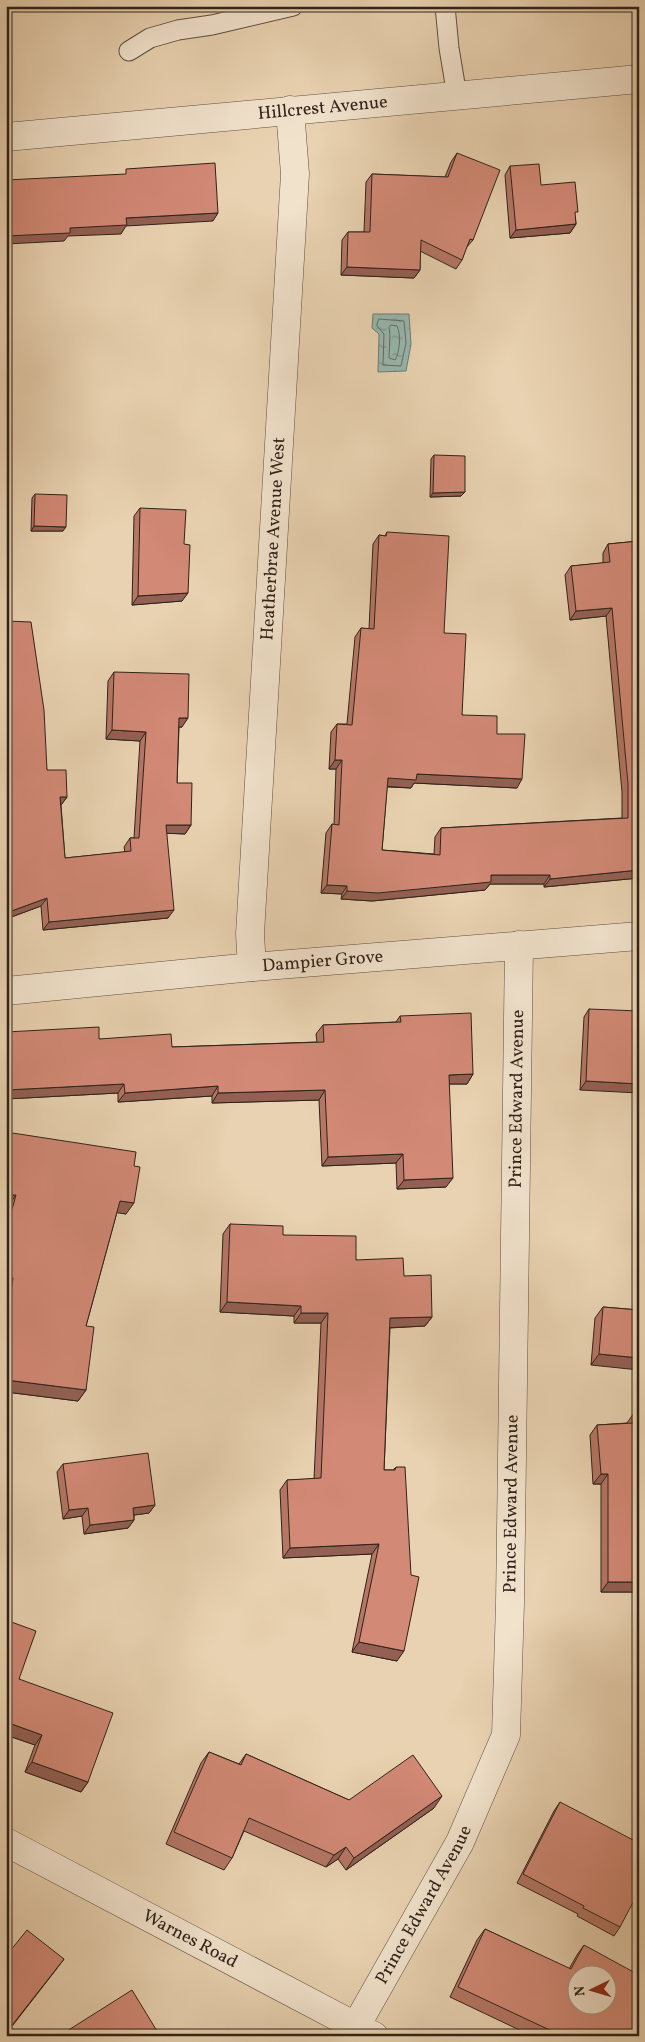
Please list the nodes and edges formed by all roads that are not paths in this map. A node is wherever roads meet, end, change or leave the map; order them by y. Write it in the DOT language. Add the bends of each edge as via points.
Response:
graph roads {
  1 [pos="293,6"];
  2 [pos="445,6"];
  3 [pos="129,51"];
  4 [pos="639,79"];
  5 [pos="457,96"];
  6 [pos="290,110"];
  7 [pos="6,137"];
  8 [pos="639,936"];
  9 [pos="519,945"];
  10 [pos="252,967"];
  11 [pos="6,990"];
  12 [pos="6,1842"];
  13 [pos="365,2031"];
  1 -- 3 [label="lane" via="212,26 178,30 150,38"];
  2 -- 5 [label="lane" via="448,48"];
  4 -- 5 [label="street, Hillcrest Avenue"];
  5 -- 6 [label="street, Hillcrest Avenue"];
  6 -- 7 [label="street, Hillcrest Avenue"];
  6 -- 10 [label="street, Heatherbrae Avenue West" via="295,174 250,934"];
  8 -- 9 [label="street, Dampier Grove"];
  9 -- 10 [label="street, Dampier Grove"];
  9 -- 13 [label="street, Prince Edward Avenue" via="506,1735 460,1842"];
  10 -- 11 [label="street, Dampier Grove"];
  12 -- 13 [label="street, Warnes Road"];
}
